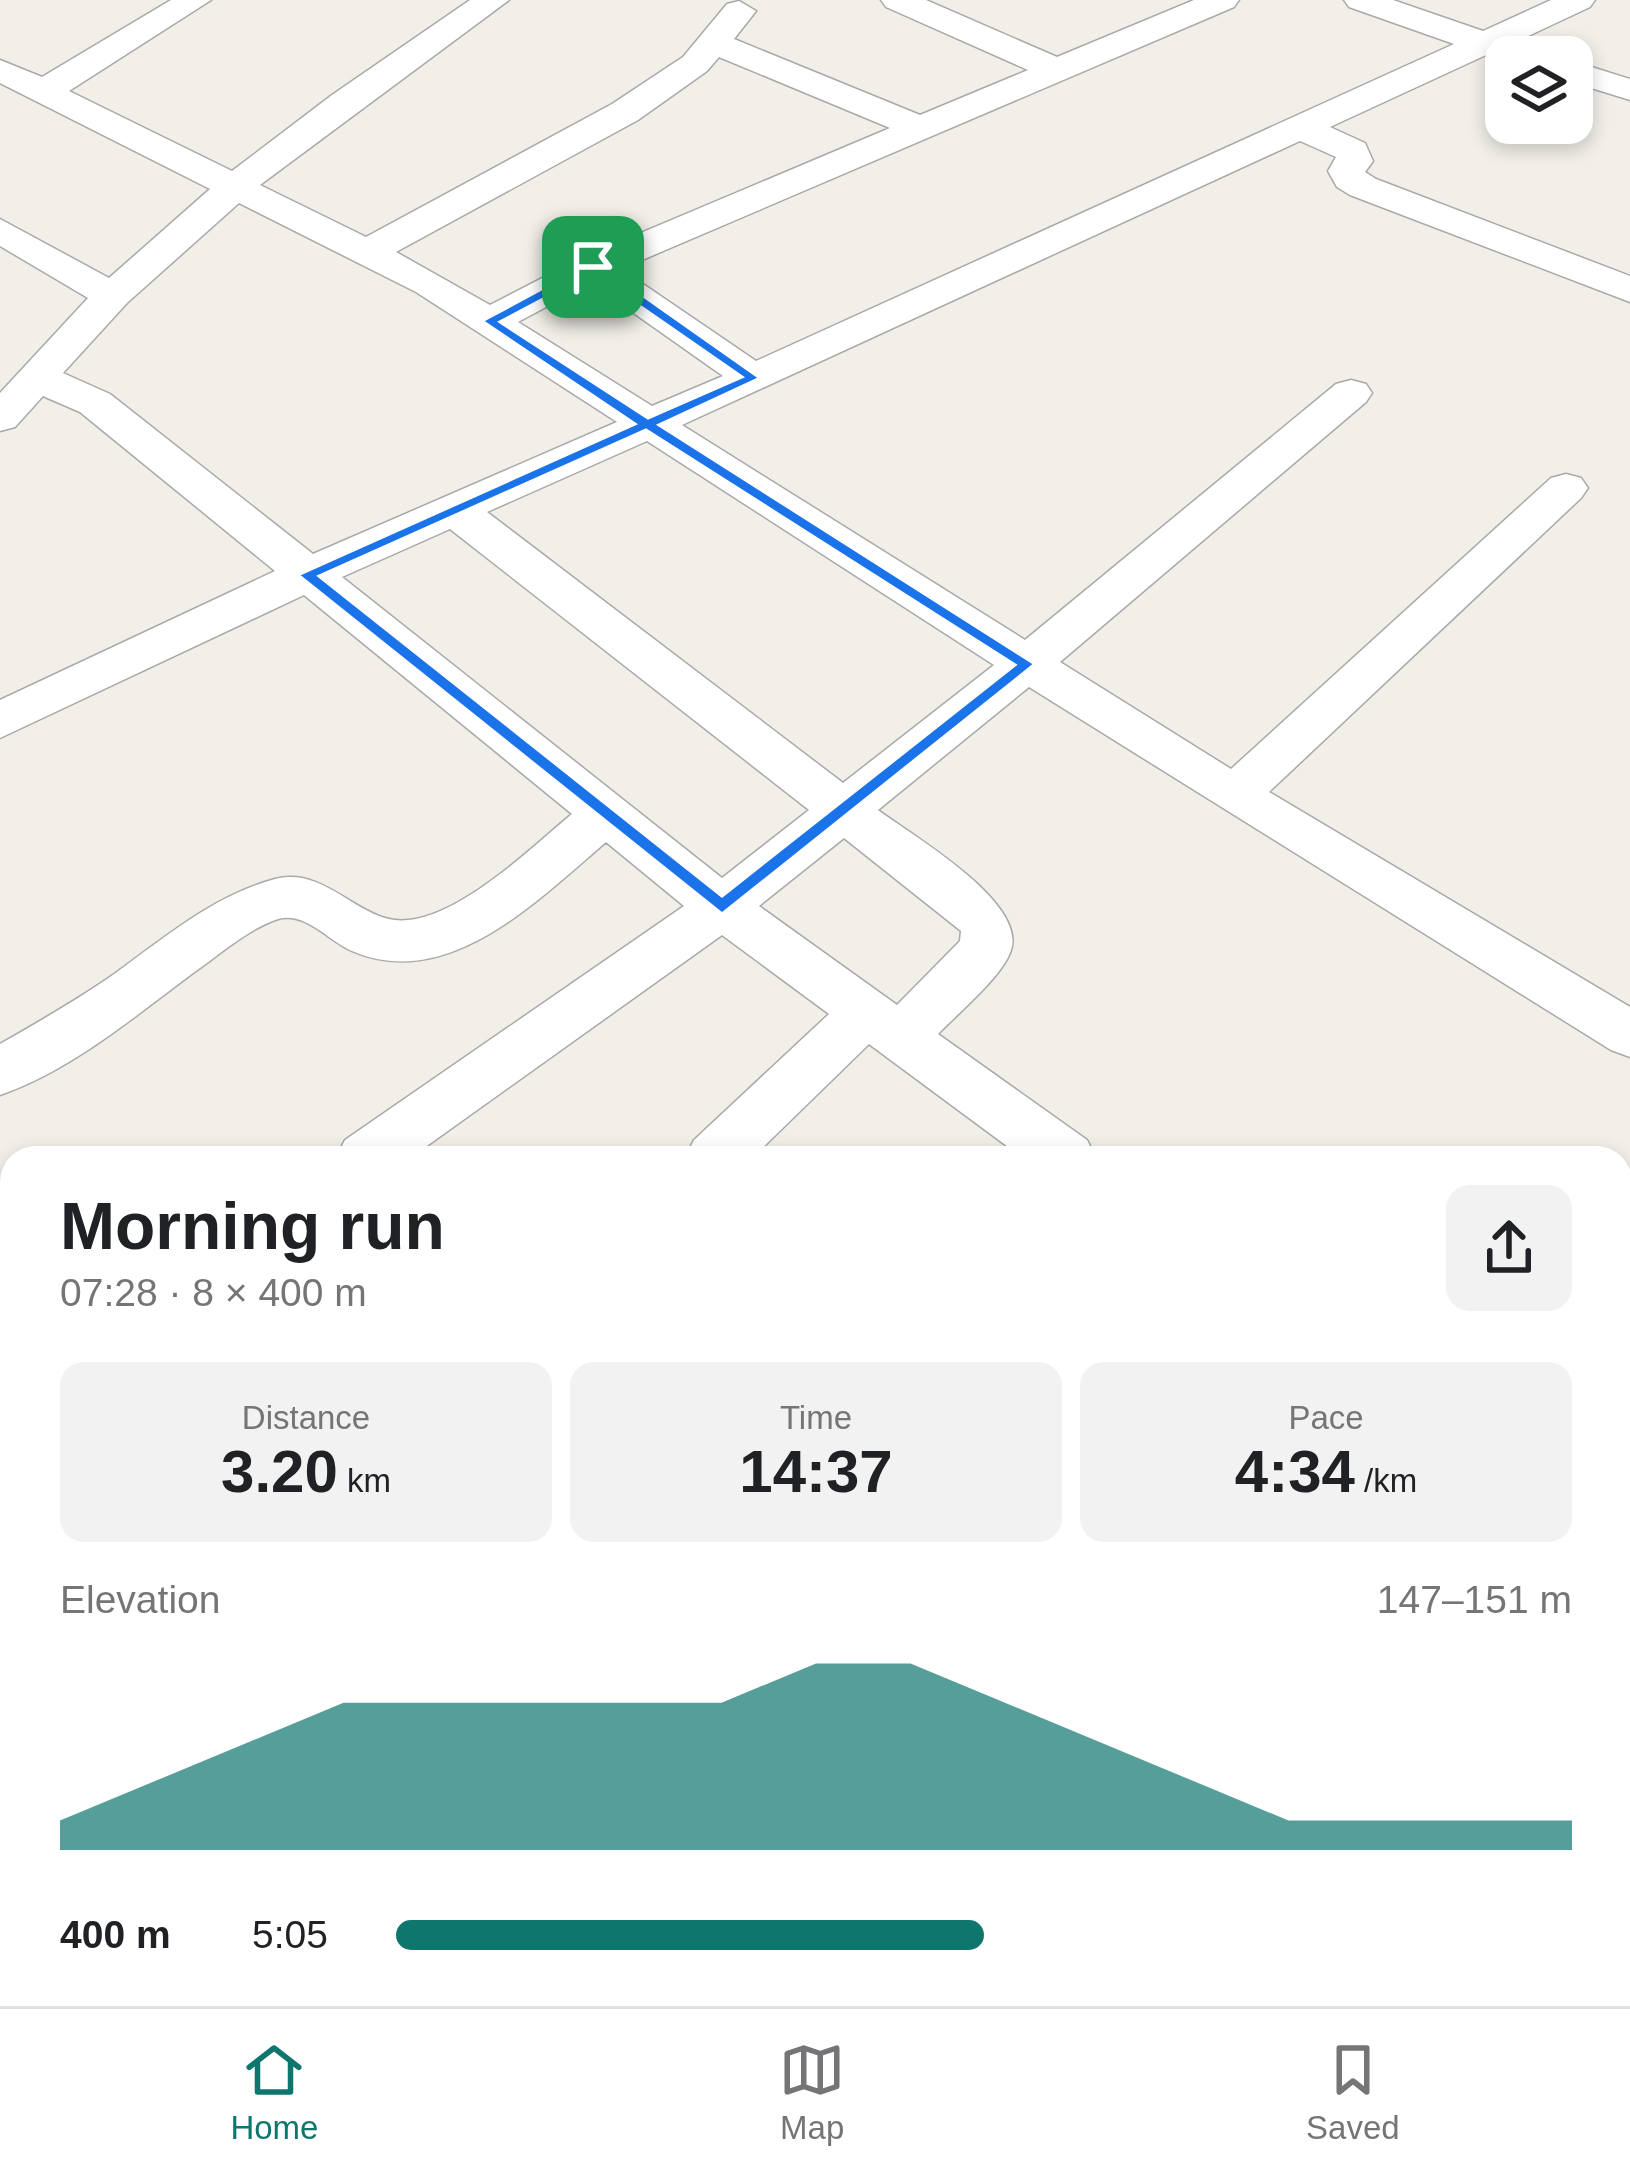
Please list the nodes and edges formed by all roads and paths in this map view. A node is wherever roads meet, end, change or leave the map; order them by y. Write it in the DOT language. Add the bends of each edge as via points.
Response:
graph roads {
  1 [pos="194,0"];
  2 [pos="492,0"];
  3 [pos="898,0"];
  4 [pos="1222,0"];
  5 [pos="1578,0"];
  6 [pos="1382,3"];
  7 [pos="950,8"];
  8 [pos="740,11"];
  9 [pos="1481,42"];
  10 [pos="715,43"];
  11 [pos="1485,43"];
  12 [pos="1055,69"];
  13 [pos="0,70"];
  14 [pos="1593,78"];
  15 [pos="1630,90"];
  16 [pos="44,92"];
  17 [pos="918,127"];
  18 [pos="1300,127"];
  19 [pos="240,186"];
  20 [pos="0,230"];
  21 [pos="368,252"];
  22 [pos="593,267"];
  23 [pos="1627,282"];
  24 [pos="112,296"];
  25 [pos="490,321"];
  26 [pos="38,377"];
  27 [pos="753,378"];
  28 [pos="1351,393"];
  29 [pos="0,418"];
  30 [pos="647,424"];
  31 [pos="1566,488"];
  32 [pos="457,511"];
  33 [pos="307,575"];
  34 [pos="1027,664"];
  35 [pos="0,719"];
  36 [pos="1234,795"];
  37 [pos="842,807"];
  38 [pos="605,814"];
  39 [pos="722,907"];
  40 [pos="885,1023"];
  41 [pos="1630,1034"];
  42 [pos="0,1072"];
  43 [pos="382,1146"];
  44 [pos="729,1146"];
  45 [pos="1051,1146"];
  1 -- 16 [label="street"];
  2 -- 19 [label="street"];
  3 -- 7 [label="street"];
  4 -- 12 [label="street"];
  5 -- 9 [label="street"];
  6 -- 9 [label="street"];
  7 -- 12 [label="street"];
  8 -- 10 [label="street"];
  9 -- 11 [label="street"];
  9 -- 18 [label="street"];
  10 -- 17 [label="street"];
  10 -- 21 [label="street" via="625,112"];
  12 -- 17 [label="street"];
  13 -- 16 [label="street"];
  14 -- 15 [label="street"];
  16 -- 19 [label="street"];
  17 -- 22 [label="street"];
  18 -- 23 [label="street" via="1352,151 1346,171 1363,187"];
  18 -- 27 [label="street"];
  19 -- 21 [label="street"];
  19 -- 24 [label="street"];
  20 -- 24 [label="street"];
  21 -- 25 [label="street"];
  22 -- 25 [label="street"];
  22 -- 27 [label="street"];
  24 -- 26 [label="street"];
  25 -- 30 [label="street"];
  26 -- 29 [label="street"];
  26 -- 33 [label="street" via="95,403"];
  27 -- 30 [label="street"];
  28 -- 34 [label="street"];
  30 -- 32 [label="street"];
  30 -- 34 [label="street"];
  31 -- 36 [label="street"];
  32 -- 33 [label="street"];
  32 -- 37 [label="street"];
  33 -- 35 [label="street"];
  33 -- 38 [label="street"];
  34 -- 36 [label="street"];
  34 -- 37 [label="street"];
  36 -- 41 [label="street"];
  37 -- 39 [label="street"];
  37 -- 40 [label="street" via="987,928 975,963"];
  38 -- 39 [label="street"];
  38 -- 42 [label="street" via="483,911 404,945 284,897 247,911"];
  39 -- 40 [label="street"];
  39 -- 43 [label="street"];
  40 -- 44 [label="street"];
  40 -- 45 [label="street"];
}
